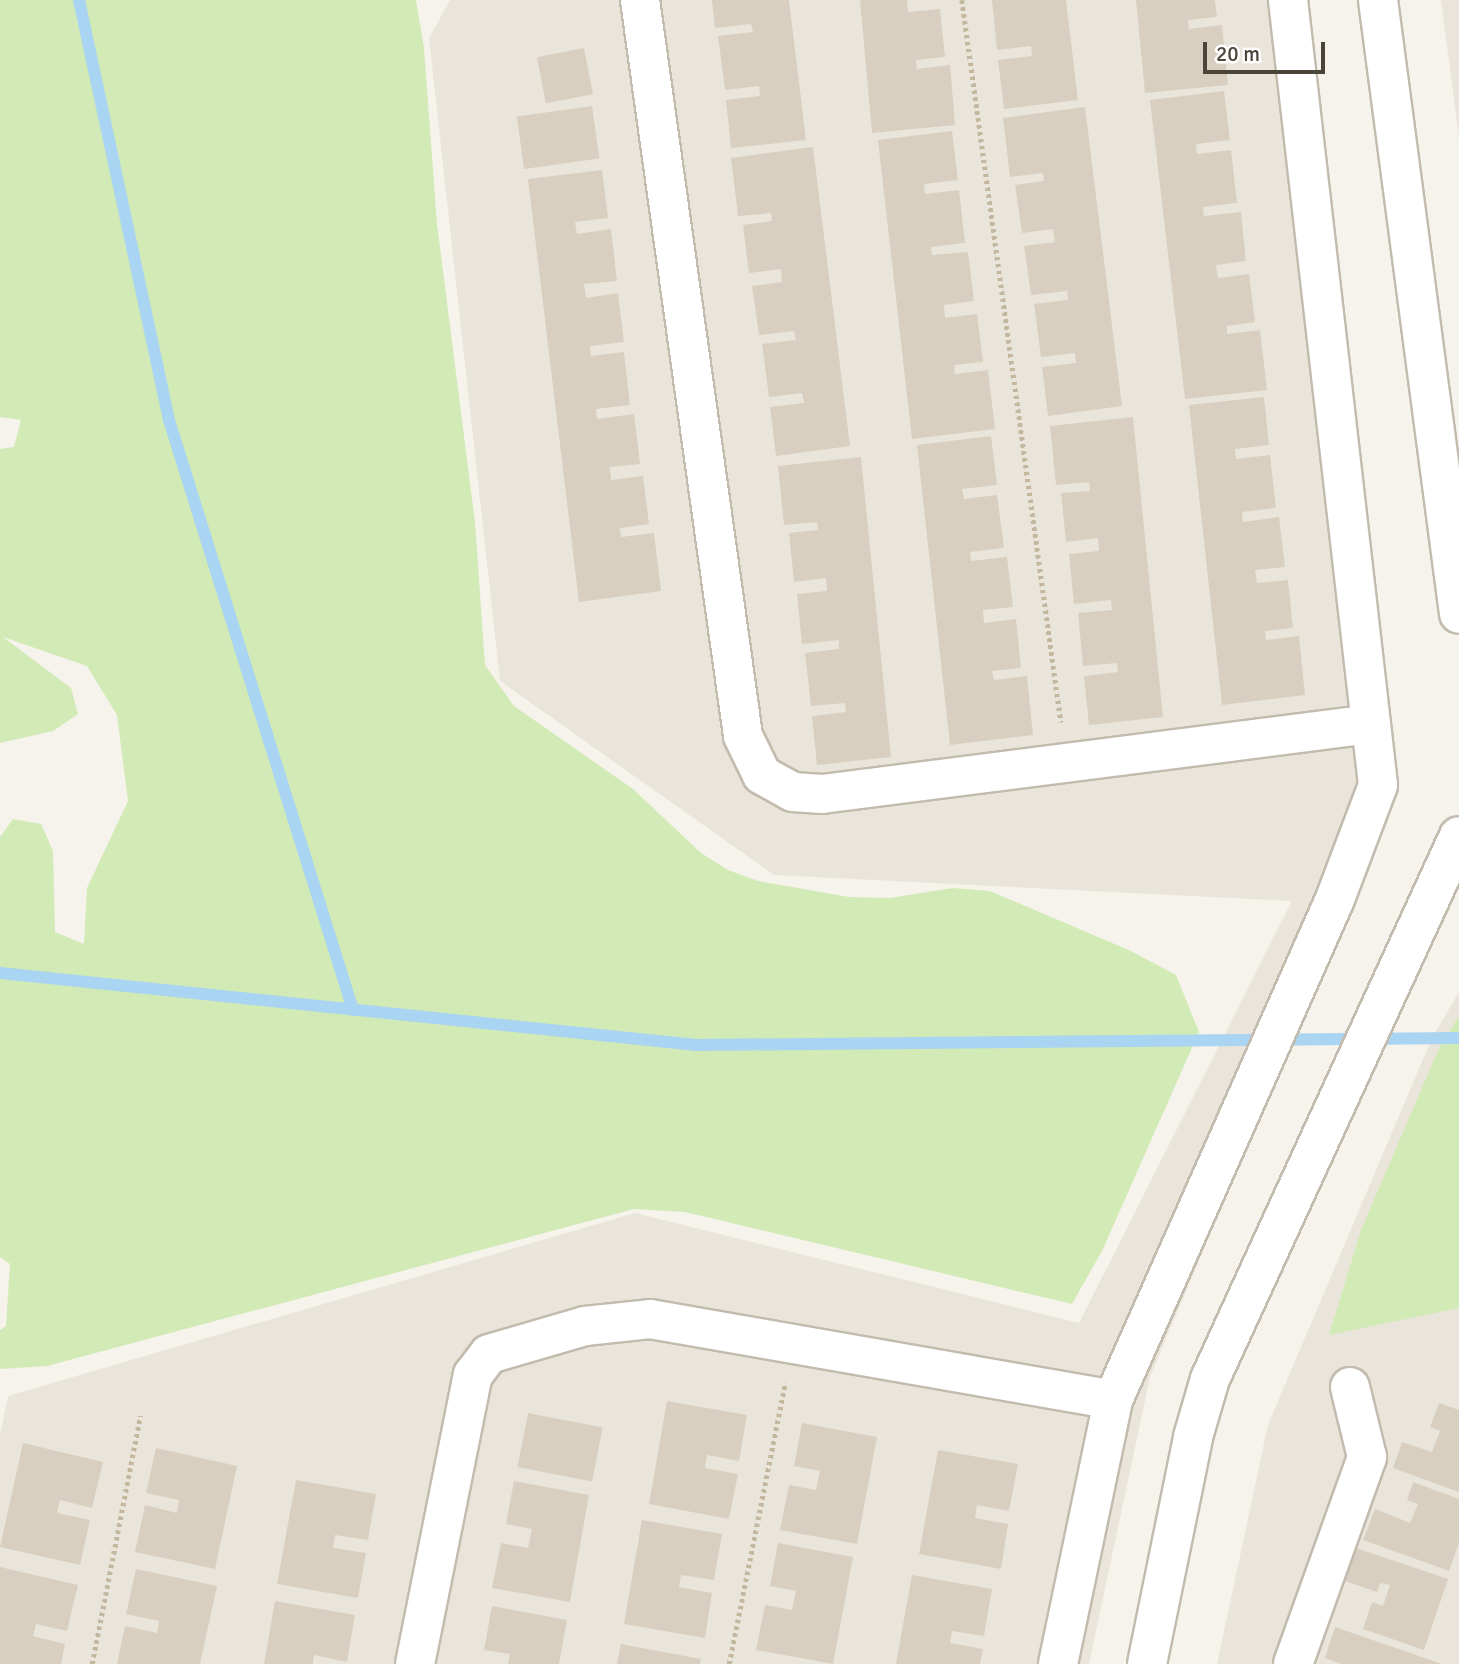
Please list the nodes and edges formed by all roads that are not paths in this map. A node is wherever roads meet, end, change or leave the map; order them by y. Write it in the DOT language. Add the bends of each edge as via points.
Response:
graph roads {
  1 [pos="640,0"];
  2 [pos="1288,0"];
  3 [pos="1378,0"];
  4 [pos="1459,614"];
  5 [pos="1371,724"];
  6 [pos="1459,836"];
  7 [pos="1350,1387"];
  8 [pos="1113,1400"];
  9 [pos="415,1664"];
  10 [pos="1058,1664"];
  11 [pos="1147,1664"];
  12 [pos="1293,1664"];
  1 -- 5 [label="street" via="743,736 762,775 793,792 822,794"];
  2 -- 5 [label="street"];
  3 -- 4 [label="street"];
  5 -- 8 [label="street" via="1378,785 1335,899"];
  6 -- 11 [label="street" via="1210,1379 1193,1437"];
  7 -- 12 [label="street" via="1367,1457"];
  8 -- 9 [label="street" via="649,1319 621,1320 489,1354 470,1387"];
  8 -- 10 [label="street"];
}
